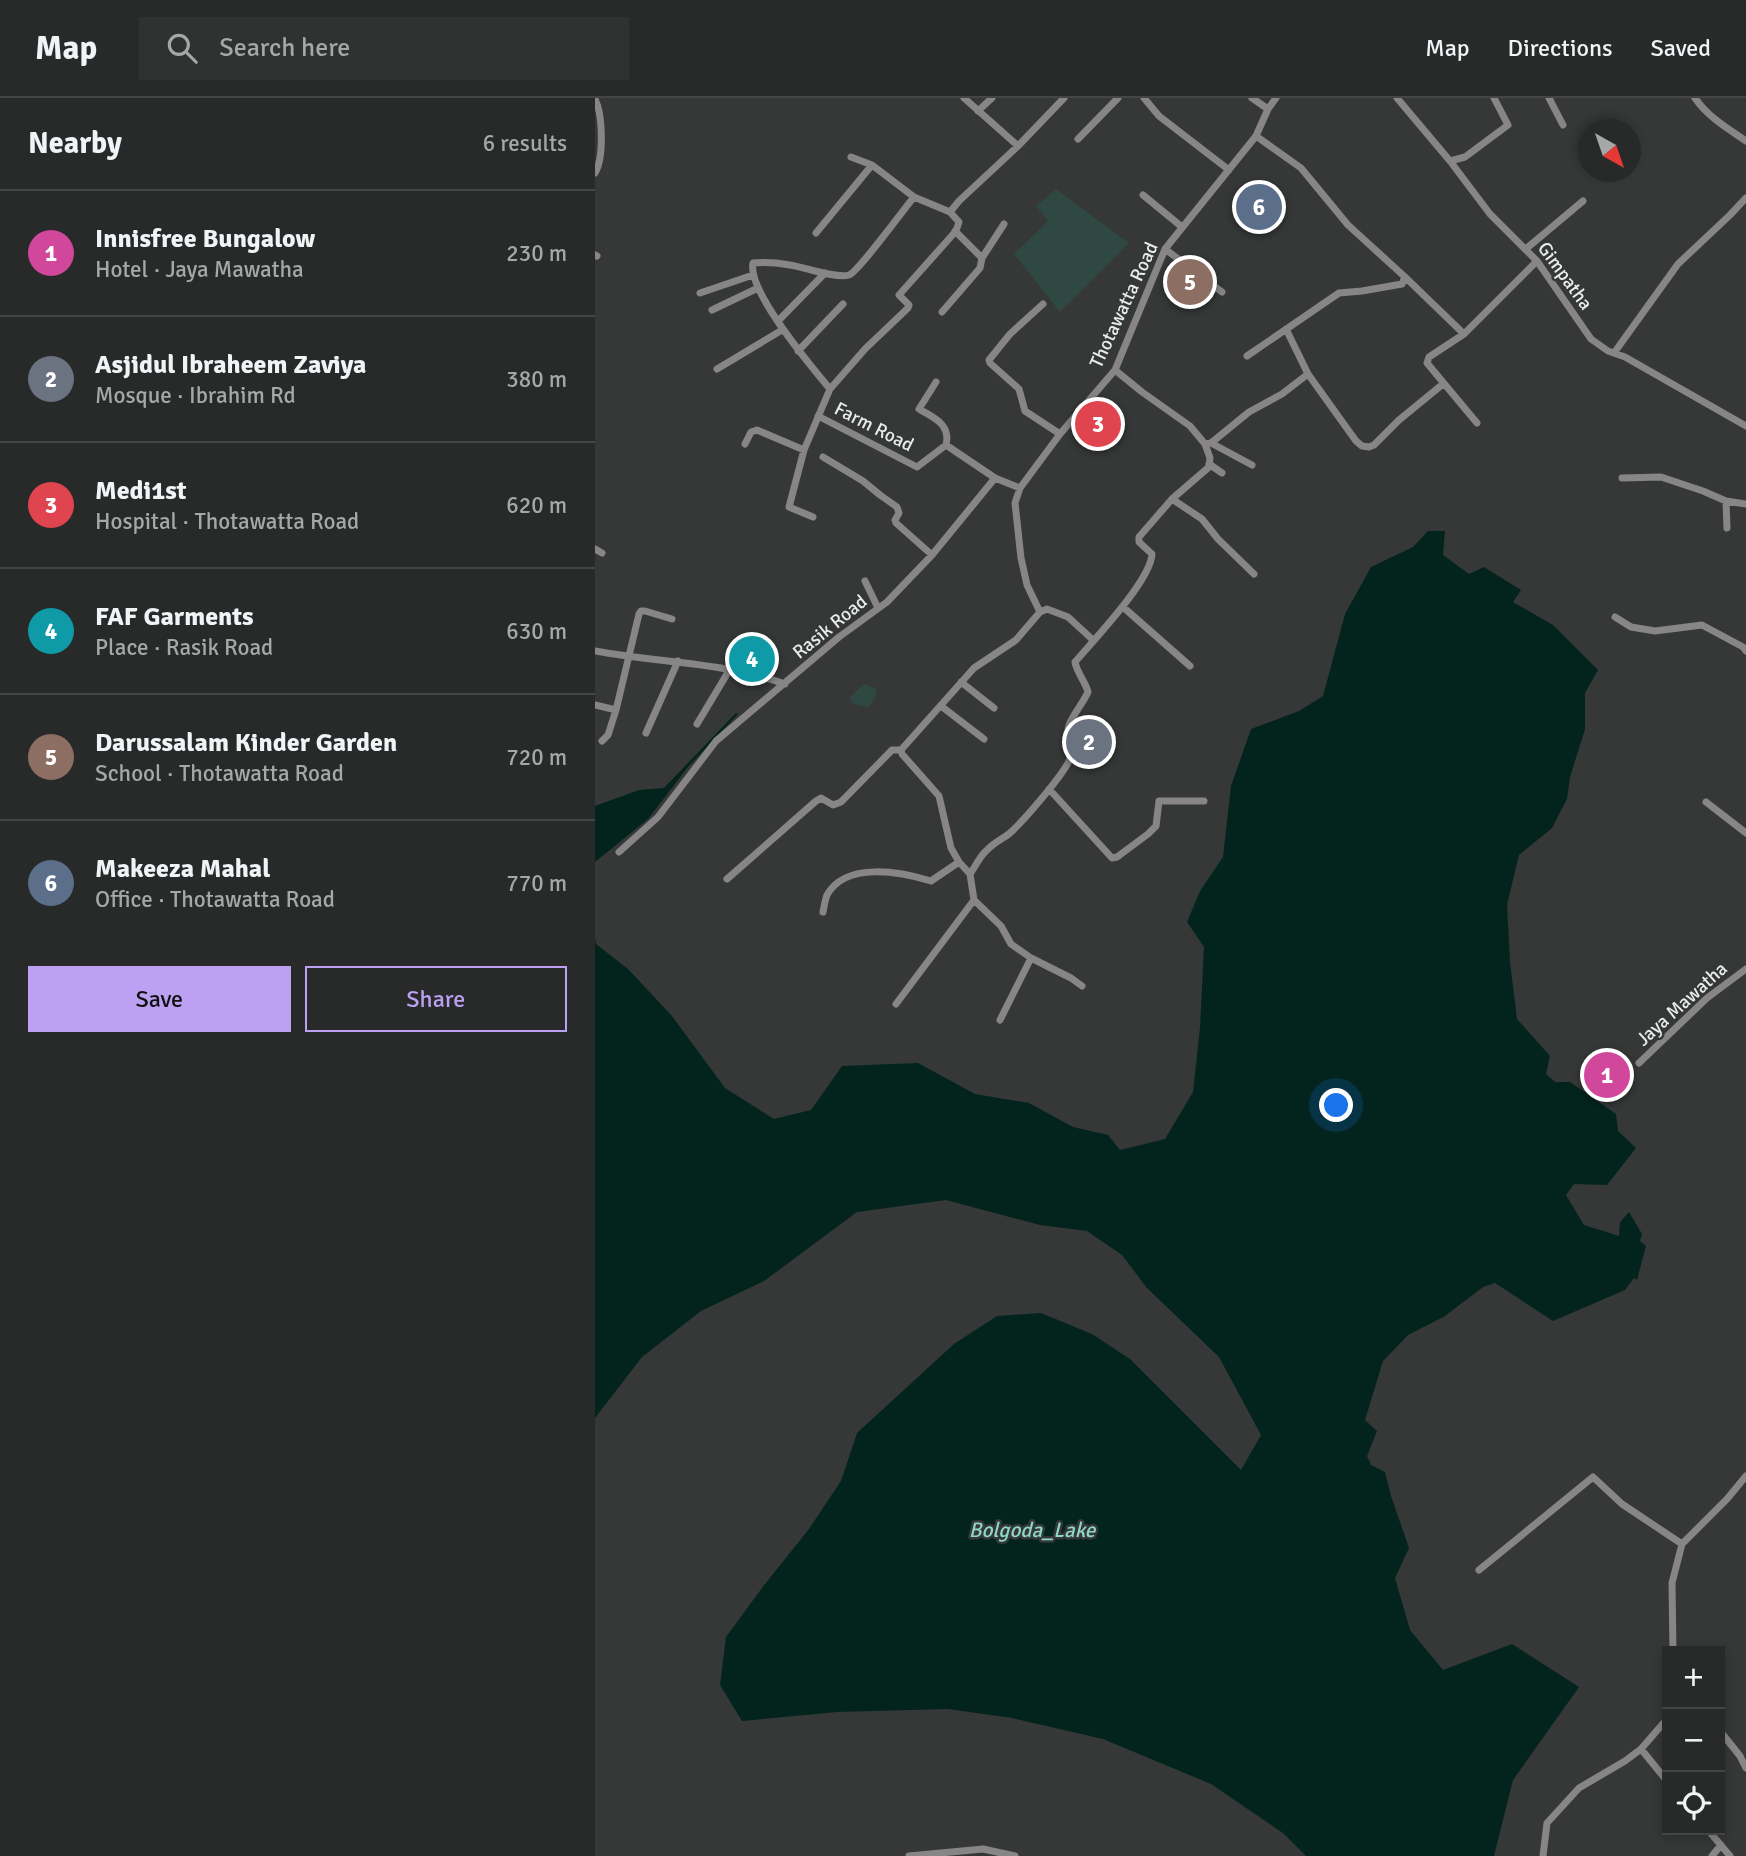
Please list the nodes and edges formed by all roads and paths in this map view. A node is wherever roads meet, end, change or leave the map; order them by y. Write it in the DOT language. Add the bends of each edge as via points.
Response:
graph roads {
  1 [pos="964,98"];
  2 [pos="992,98"];
  3 [pos="1063,98"];
  4 [pos="1118,98"];
  5 [pos="1145,98"];
  6 [pos="1252,98"];
  7 [pos="1276,98"];
  8 [pos="1397,98"];
  9 [pos="1494,98"];
  10 [pos="1549,98"];
  11 [pos="1695,98"];
  12 [pos="595,99"];
  13 [pos="1268,108"];
  14 [pos="978,111"];
  15 [pos="1563,125"];
  16 [pos="1256,135"];
  17 [pos="1078,139"];
  18 [pos="1746,141"];
  19 [pos="1018,146"];
  20 [pos="851,157"];
  21 [pos="1450,161"];
  22 [pos="872,165"];
  23 [pos="1229,170"];
  24 [pos="595,173"];
  25 [pos="1143,195"];
  26 [pos="913,197"];
  27 [pos="1746,198"];
  28 [pos="1583,201"];
  29 [pos="950,212"];
  30 [pos="1004,224"];
  31 [pos="1182,227"];
  32 [pos="955,232"];
  33 [pos="816,233"];
  34 [pos="1527,248"];
  35 [pos="1165,249"];
  36 [pos="982,258"];
  37 [pos="1537,261"];
  38 [pos="825,273"];
  39 [pos="753,275"];
  40 [pos="1405,278"];
  41 [pos="758,288"];
  42 [pos="1222,292"];
  43 [pos="701,293"];
  44 [pos="843,304"];
  45 [pos="1043,304"];
  46 [pos="712,310"];
  47 [pos="943,312"];
  48 [pos="778,321"];
  49 [pos="1286,329"];
  50 [pos="782,330"];
  51 [pos="1464,334"];
  52 [pos="798,351"];
  53 [pos="1614,353"];
  54 [pos="1247,356"];
  55 [pos="717,369"];
  56 [pos="1115,370"];
  57 [pos="1308,374"];
  58 [pos="936,382"];
  59 [pos="1443,384"];
  60 [pos="830,389"];
  61 [pos="1746,415"];
  62 [pos="818,416"];
  63 [pos="1477,424"];
  64 [pos="1744,424"];
  65 [pos="1060,434"];
  66 [pos="1208,443"];
  67 [pos="745,444"];
  68 [pos="946,445"];
  69 [pos="804,450"];
  70 [pos="823,457"];
  71 [pos="1209,464"];
  72 [pos="1252,465"];
  73 [pos="1222,473"];
  74 [pos="995,478"];
  75 [pos="1622,478"];
  76 [pos="1020,488"];
  77 [pos="1172,499"];
  78 [pos="1726,501"];
  79 [pos="1746,504"];
  80 [pos="813,517"];
  81 [pos="1727,528"];
  82 [pos="932,555"];
  83 [pos="1254,574"];
  84 [pos="865,581"];
  85 [pos="1123,607"];
  86 [pos="878,608"];
  87 [pos="1039,612"];
  88 [pos="1615,617"];
  89 [pos="672,619"];
  90 [pos="1093,640"];
  91 [pos="595,651"];
  92 [pos="1746,651"];
  93 [pos="630,656"];
  94 [pos="678,661"];
  95 [pos="1190,666"];
  96 [pos="730,669"];
  97 [pos="961,682"];
  98 [pos="785,684"];
  99 [pos="595,705"];
  100 [pos="941,706"];
  101 [pos="994,708"];
  102 [pos="616,710"];
  103 [pos="698,724"];
  104 [pos="646,733"];
  105 [pos="984,739"];
  106 [pos="602,741"];
  107 [pos="901,750"];
  108 [pos="1049,789"];
  109 [pos="1204,801"];
  110 [pos="1706,802"];
  111 [pos="1746,833"];
  112 [pos="619,852"];
  113 [pos="959,862"];
  114 [pos="970,874"];
  115 [pos="727,879"];
  116 [pos="974,900"];
  117 [pos="823,912"];
  118 [pos="1031,958"];
  119 [pos="1746,969"];
  120 [pos="1082,986"];
  121 [pos="896,1004"];
  122 [pos="1000,1020"];
  123 [pos="1639,1063"];
  124 [pos="1746,1476"];
  125 [pos="1682,1545"];
  126 [pos="1479,1570"];
  127 [pos="1673,1646"];
  128 [pos="1662,1725"];
  129 [pos="1725,1737"];
  130 [pos="1641,1749"];
  131 [pos="1746,1768"];
  132 [pos="1662,1775"];
  133 [pos="1712,1835"];
  134 [pos="1721,1845"];
  135 [pos="909,1856"];
  136 [pos="1016,1856"];
  137 [pos="1543,1856"];
  138 [pos="1712,1856"];
  139 [pos="1730,1856"];
  1 -- 14 [label="street"];
  2 -- 14 [label="street"];
  3 -- 19 [label="street"];
  4 -- 17 [label="street"];
  5 -- 23 [label="street" via="1160,117"];
  6 -- 13 [label="street"];
  7 -- 13 [label="street, Thotawatta Road"];
  8 -- 21 [label="street, Gimpatha"];
  9 -- 21 [label="street" via="1508,125 1465,157"];
  10 -- 15 [label="street"];
  11 -- 18 [label="street"];
  12 -- 24 [label="street" via="600,111 601,153"];
  13 -- 16 [label="street, Thotawatta Road"];
  14 -- 19 [label="street"];
  16 -- 23 [label="street, Thotawatta Road"];
  16 -- 40 [label="street" via="1301,168 1348,225"];
  19 -- 29 [label="street"];
  20 -- 22 [label="street"];
  21 -- 34 [label="street, Gimpatha" via="1490,214"];
  22 -- 26 [label="street"];
  22 -- 33 [label="street"];
  23 -- 31 [label="street, Thotawatta Road"];
  25 -- 31 [label="street"];
  26 -- 29 [label="street"];
  26 -- 38 [label="street" via="854,272 845,276"];
  27 -- 53 [label="street" via="1678,264"];
  28 -- 34 [label="street"];
  29 -- 32 [label="street" via="960,222"];
  30 -- 36 [label="street"];
  31 -- 35 [label="street, Thotawatta Road"];
  32 -- 36 [label="street"];
  32 -- 60 [label="street" via="899,295 908,308"];
  34 -- 37 [label="street, Gimpatha"];
  35 -- 42 [label="street"];
  35 -- 56 [label="street, Thotawatta Road"];
  36 -- 47 [label="street"];
  37 -- 51 [label="street"];
  37 -- 53 [label="street, Gimpatha" via="1591,339"];
  38 -- 39 [label="street" via="753,262"];
  38 -- 48 [label="street"];
  39 -- 41 [label="street, Farm Road"];
  39 -- 43 [label="street"];
  40 -- 49 [label="street" via="1402,284 1339,293"];
  40 -- 51 [label="street"];
  41 -- 46 [label="street"];
  41 -- 48 [label="street, Farm Road"];
  44 -- 52 [label="street"];
  45 -- 65 [label="street" via="989,360 1019,389 1025,411"];
  48 -- 50 [label="street, Farm Road"];
  49 -- 54 [label="street"];
  49 -- 57 [label="street"];
  50 -- 52 [label="street, Farm Road"];
  50 -- 55 [label="street"];
  51 -- 59 [label="street" via="1429,357 1427,363"];
  52 -- 60 [label="street, Farm Road"];
  53 -- 64 [label="street, Gimpatha"];
  56 -- 65 [label="street, Thotawatta Road"];
  56 -- 66 [label="street"];
  57 -- 59 [label="street" via="1356,441 1369,447"];
  57 -- 66 [label="street"];
  58 -- 68 [label="street" via="919,409 944,424 949,435"];
  59 -- 63 [label="street"];
  60 -- 62 [label="street, Farm Road"];
  61 -- 64 [label="street"];
  62 -- 68 [label="street, Farm Road" via="917,467"];
  62 -- 69 [label="street"];
  65 -- 76 [label="street, Thotawatta Road"];
  66 -- 71 [label="street"];
  66 -- 72 [label="street"];
  67 -- 69 [label="street" via="757,430"];
  68 -- 74 [label="street"];
  69 -- 80 [label="street" via="789,507"];
  70 -- 82 [label="street" via="897,506 896,523"];
  71 -- 73 [label="street"];
  71 -- 77 [label="street"];
  74 -- 76 [label="street"];
  74 -- 82 [label="street, Rasik Road"];
  75 -- 78 [label="street" via="1661,477"];
  76 -- 87 [label="street" via="1015,503 1021,558"];
  77 -- 83 [label="street" via="1202,519"];
  77 -- 85 [label="street" via="1139,537 1152,554 1152,562"];
  78 -- 79 [label="street"];
  78 -- 81 [label="street"];
  82 -- 86 [label="street, Rasik Road"];
  84 -- 86 [label="street"];
  85 -- 90 [label="street"];
  85 -- 95 [label="street"];
  86 -- 98 [label="street, Rasik Road"];
  87 -- 90 [label="street" via="1047,609 1068,617"];
  87 -- 97 [label="street" via="1016,640"];
  88 -- 92 [label="street" via="1631,627 1655,631 1702,625"];
  89 -- 93 [label="street" via="641,611"];
  90 -- 108 [label="street" via="1075,662 1088,692 1069,725 1067,738 1073,750"];
  91 -- 93 [label="street"];
  93 -- 94 [label="street"];
  93 -- 102 [label="street"];
  94 -- 96 [label="street"];
  94 -- 104 [label="street"];
  96 -- 98 [label="street"];
  96 -- 103 [label="street"];
  97 -- 100 [label="street"];
  97 -- 101 [label="street"];
  98 -- 112 [label="street, Rasik Road" via="716,741 658,817"];
  99 -- 102 [label="street"];
  100 -- 105 [label="street"];
  100 -- 107 [label="street"];
  102 -- 106 [label="street"];
  107 -- 113 [label="street" via="939,796 951,848"];
  107 -- 115 [label="street" via="892,750 841,802 816,801"];
  108 -- 109 [label="street" via="1112,858 1156,826 1159,801"];
  108 -- 114 [label="street" via="984,853"];
  110 -- 111 [label="street"];
  113 -- 114 [label="street"];
  113 -- 117 [label="street" via="931,881 871,871 839,881 827,896"];
  114 -- 116 [label="street"];
  116 -- 118 [label="street" via="1001,926 1011,944"];
  116 -- 121 [label="street"];
  118 -- 120 [label="street"];
  118 -- 122 [label="street"];
  119 -- 123 [label="street, Jaya Mawatha" via="1707,998"];
  124 -- 125 [label="street"];
  125 -- 126 [label="street" via="1622,1504 1593,1477"];
  125 -- 127 [label="street" via="1672,1583"];
  128 -- 130 [label="street"];
  129 -- 131 [label="street"];
  130 -- 132 [label="street"];
  130 -- 137 [label="street" via="1579,1788 1547,1824"];
  133 -- 134 [label="street"];
  134 -- 138 [label="street"];
  134 -- 139 [label="street"];
  135 -- 136 [label="street" via="983,1849"];
}
